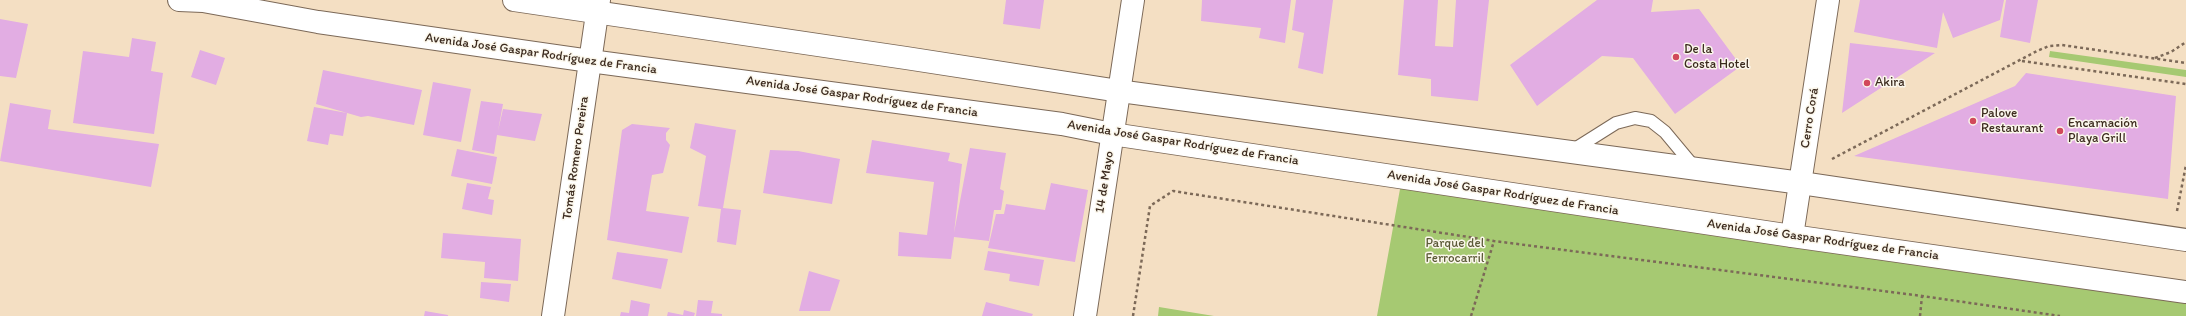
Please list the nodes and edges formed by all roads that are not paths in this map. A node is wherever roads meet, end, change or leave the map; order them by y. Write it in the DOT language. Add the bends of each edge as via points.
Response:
graph roads {
  1 [pos="179,0"];
  2 [pos="514,0"];
  3 [pos="1133,0"];
  4 [pos="1828,0"];
  5 [pos="598,6"];
  6 [pos="590,61"];
  7 [pos="1119,91"];
  8 [pos="1112,134"];
  9 [pos="1570,152"];
  10 [pos="1695,168"];
  11 [pos="1801,183"];
  12 [pos="1792,236"];
  13 [pos="2186,240"];
  14 [pos="2186,292"];
  15 [pos="553,316"];
  16 [pos="1085,316"];
  1 -- 6 [label="main road, Avenida José Gaspar Rodríguez de Francia" via="203,1 318,22"];
  2 -- 5 [label="main road"];
  3 -- 7 [label="main road, 14 de Mayo"];
  4 -- 11 [label="main road, Cerro Corá"];
  5 -- 6 [label="main road, Tomás Romero Pereira"];
  5 -- 7 [label="main road"];
  6 -- 8 [label="main road, Avenida José Gaspar Rodríguez de Francia" via="1062,124"];
  6 -- 15 [label="main road, Tomás Romero Pereira"];
  7 -- 8 [label="main road, 14 de Mayo"];
  7 -- 9 [label="main road"];
  8 -- 12 [label="main road, Avenida José Gaspar Rodríguez de Francia"];
  8 -- 16 [label="main road, 14 de Mayo"];
  9 -- 10 [label="main road"];
  9 -- 10 [label="lane" via="1616,122 1634,118 1651,121 1665,132"];
  10 -- 11 [label="main road"];
  11 -- 12 [label="main road, Cerro Corá"];
  11 -- 13 [label="main road"];
  12 -- 14 [label="main road, Avenida José Gaspar Rodríguez de Francia"];
}
